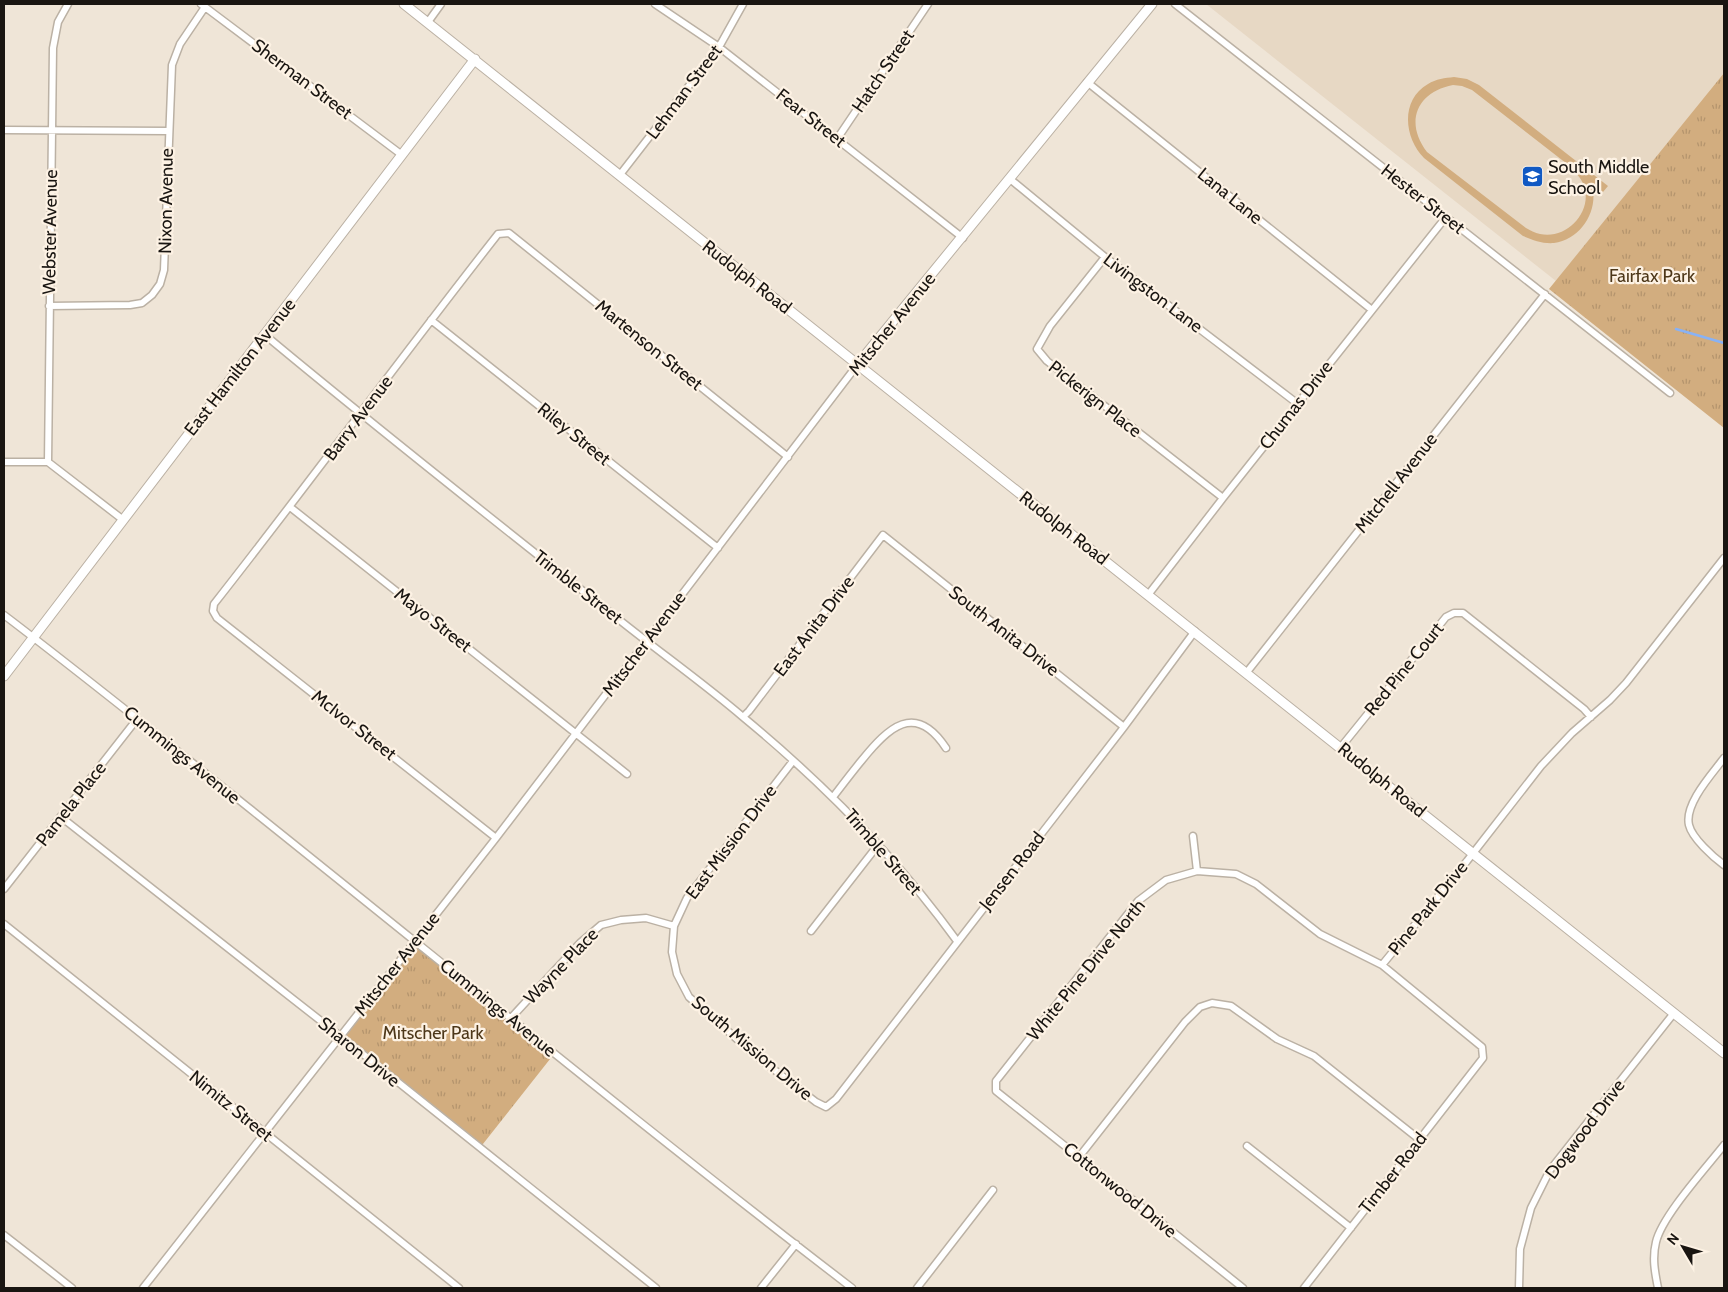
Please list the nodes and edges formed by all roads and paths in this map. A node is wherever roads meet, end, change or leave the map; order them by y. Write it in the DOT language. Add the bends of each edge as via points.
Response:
graph roads {
  1 [pos="68,4"];
  2 [pos="404,4"];
  3 [pos="442,4"];
  4 [pos="655,4"];
  5 [pos="743,4"];
  6 [pos="928,4"];
  7 [pos="1152,4"];
  8 [pos="1175,4"];
  9 [pos="203,5"];
  10 [pos="428,22"];
  11 [pos="719,47"];
  12 [pos="475,59"];
  13 [pos="1087,82"];
  14 [pos="4,130"];
  15 [pos="52,130"];
  16 [pos="168,131"];
  17 [pos="837,139"];
  18 [pos="402,155"];
  19 [pos="619,176"];
  20 [pos="1010,179"];
  21 [pos="1446,217"];
  22 [pos="509,233"];
  23 [pos="963,238"];
  24 [pos="1105,257"];
  25 [pos="1545,294"];
  26 [pos="49,306"];
  27 [pos="1372,310"];
  28 [pos="430,320"];
  29 [pos="265,335"];
  30 [pos="858,364"];
  31 [pos="1670,393"];
  32 [pos="1298,404"];
  33 [pos="360,415"];
  34 [pos="788,457"];
  35 [pos="4,462"];
  36 [pos="48,462"];
  37 [pos="1223,498"];
  38 [pos="290,507"];
  39 [pos="122,520"];
  40 [pos="883,535"];
  41 [pos="718,548"];
  42 [pos="1724,558"];
  43 [pos="1148,595"];
  44 [pos="213,611"];
  45 [pos="4,615"];
  46 [pos="1195,631"];
  47 [pos="33,637"];
  48 [pos="646,641"];
  49 [pos="1247,672"];
  50 [pos="4,676"];
  51 [pos="743,717"];
  52 [pos="1591,717"];
  53 [pos="137,719"];
  54 [pos="1124,727"];
  55 [pos="576,734"];
  56 [pos="1341,747"];
  57 [pos="946,748"];
  58 [pos="1724,758"];
  59 [pos="793,761"];
  60 [pos="628,774"];
  61 [pos="833,796"];
  62 [pos="61,817"];
  63 [pos="1193,836"];
  64 [pos="496,838"];
  65 [pos="878,844"];
  66 [pos="1473,852"];
  67 [pos="1724,865"];
  68 [pos="1197,871"];
  69 [pos="4,889"];
  70 [pos="4,924"];
  71 [pos="674,926"];
  72 [pos="811,931"];
  73 [pos="415,940"];
  74 [pos="957,941"];
  75 [pos="1382,964"];
  76 [pos="1674,1013"];
  77 [pos="511,1018"];
  78 [pos="341,1037"];
  79 [pos="1724,1053"];
  80 [pos="996,1091"];
  81 [pos="826,1107"];
  82 [pos="265,1134"];
  83 [pos="1420,1140"];
  84 [pos="1724,1145"];
  85 [pos="1247,1146"];
  86 [pos="1079,1157"];
  87 [pos="993,1190"];
  88 [pos="1351,1228"];
  89 [pos="4,1235"];
  90 [pos="796,1244"];
  91 [pos="72,1288"];
  92 [pos="143,1288"];
  93 [pos="459,1288"];
  94 [pos="656,1288"];
  95 [pos="761,1288"];
  96 [pos="852,1288"];
  97 [pos="916,1288"];
  98 [pos="1243,1288"];
  99 [pos="1304,1288"];
  100 [pos="1519,1288"];
  101 [pos="1658,1288"];
  1 -- 15 [label="street, Webster Avenue" via="58,22 53,48"];
  2 -- 10 [label="street, Rudolph Road"];
  3 -- 10 [label="street"];
  4 -- 11 [label="street, Fear Street"];
  5 -- 11 [label="street, Lehman Street"];
  6 -- 17 [label="street, Hatch Street"];
  7 -- 13 [label="street, Mitscher Avenue"];
  8 -- 21 [label="street, Hester Street"];
  9 -- 16 [label="street, Nixon Avenue" via="180,44 172,65"];
  9 -- 18 [label="street, Sherman Street"];
  10 -- 12 [label="street, Rudolph Road"];
  11 -- 17 [label="street, Fear Street"];
  11 -- 19 [label="street, Lehman Street"];
  12 -- 18 [label="street, East Hamilton Avenue"];
  12 -- 19 [label="street, Rudolph Road"];
  13 -- 20 [label="street, Mitscher Avenue"];
  13 -- 27 [label="street, Lana Lane"];
  14 -- 15 [label="street"];
  15 -- 16 [label="street"];
  15 -- 26 [label="street, Webster Avenue"];
  16 -- 26 [label="street, Nixon Avenue" via="165,258 160,284 142,303"];
  17 -- 23 [label="street, Fear Street"];
  18 -- 29 [label="street, East Hamilton Avenue"];
  19 -- 30 [label="street, Rudolph Road"];
  20 -- 23 [label="street, Mitscher Avenue"];
  20 -- 24 [label="street, Livingston Lane"];
  21 -- 25 [label="street, Hester Street"];
  21 -- 27 [label="street, Chumas Drive"];
  22 -- 28 [label="street, Barry Avenue" via="498,234"];
  22 -- 34 [label="street, Martenson Street"];
  23 -- 30 [label="street, Mitscher Avenue"];
  24 -- 32 [label="street, Livingston Lane"];
  24 -- 37 [label="street, Pickerign Place" via="1050,326 1037,349 1047,361"];
  25 -- 31 [label="street, Hester Street"];
  25 -- 49 [label="street, Mitchell Avenue"];
  26 -- 36 [label="street, Webster Avenue"];
  27 -- 32 [label="street, Chumas Drive"];
  28 -- 33 [label="street, Barry Avenue"];
  28 -- 41 [label="street, Riley Street"];
  29 -- 33 [label="street, Trimble Street"];
  29 -- 39 [label="street, East Hamilton Avenue"];
  30 -- 34 [label="street, Mitscher Avenue"];
  30 -- 43 [label="street, Rudolph Road"];
  32 -- 37 [label="street, Chumas Drive"];
  33 -- 38 [label="street, Barry Avenue"];
  33 -- 48 [label="street, Trimble Street"];
  34 -- 41 [label="street, Mitscher Avenue"];
  35 -- 36 [label="street"];
  36 -- 39 [label="street"];
  37 -- 43 [label="street, Chumas Drive"];
  38 -- 44 [label="street, Barry Avenue" via="214,604"];
  38 -- 55 [label="street, Mayo Street"];
  39 -- 47 [label="street, East Hamilton Avenue"];
  40 -- 51 [label="street, East Anita Drive"];
  40 -- 54 [label="street, South Anita Drive"];
  41 -- 48 [label="street, Mitscher Avenue"];
  42 -- 52 [label="street, Pine Park Drive" via="1626,683"];
  43 -- 46 [label="street, Rudolph Road"];
  44 -- 64 [label="street, McIvor Street" via="225,624"];
  45 -- 47 [label="street, Cummings Avenue"];
  46 -- 49 [label="street, Rudolph Road"];
  46 -- 54 [label="street, Jensen Road"];
  47 -- 50 [label="street, East Hamilton Avenue"];
  47 -- 53 [label="street, Cummings Avenue"];
  48 -- 51 [label="street, Trimble Street"];
  48 -- 55 [label="street, Mitscher Avenue"];
  49 -- 56 [label="street, Rudolph Road"];
  51 -- 59 [label="street, Trimble Street"];
  52 -- 56 [label="street, Red Pine Court" via="1584,708 1463,613 1454,612 1446,617"];
  52 -- 66 [label="street, Pine Park Drive" via="1540,766"];
  53 -- 62 [label="street, Pamela Place"];
  53 -- 73 [label="street, Cummings Avenue"];
  54 -- 74 [label="street, Jensen Road"];
  55 -- 60 [label="street, Mayo Street"];
  55 -- 64 [label="street, Mitscher Avenue"];
  56 -- 66 [label="street, Rudolph Road"];
  57 -- 61 [label="street" via="939,737 916,723 894,727 881,737"];
  58 -- 67 [label="street" via="1697,793 1690,810 1689,825 1700,843"];
  59 -- 61 [label="street, Trimble Street"];
  59 -- 71 [label="street, East Mission Drive" via="687,898"];
  61 -- 65 [label="street, Trimble Street"];
  62 -- 69 [label="street, Pamela Place"];
  62 -- 78 [label="street, Sharon Drive"];
  63 -- 68 [label="street"];
  64 -- 73 [label="street, Mitscher Avenue"];
  65 -- 72 [label="street"];
  65 -- 74 [label="street, Trimble Street"];
  66 -- 75 [label="street, Pine Park Drive"];
  66 -- 76 [label="street, Rudolph Road"];
  68 -- 75 [label="street" via="1236,874 1256,884 1320,934"];
  68 -- 80 [label="street, White Pine Drive North" via="1166,880 1138,901 996,1081"];
  70 -- 82 [label="street, Nimitz Street"];
  71 -- 77 [label="street, Wayne Place" via="646,918 602,925 580,943"];
  71 -- 81 [label="street, South Mission Drive" via="672,952 677,974 689,997 754,1054"];
  73 -- 77 [label="street, Cummings Avenue"];
  73 -- 78 [label="street, Mitscher Avenue"];
  74 -- 81 [label="street, Jensen Road" via="836,1099"];
  75 -- 83 [label="street, Timber Road" via="1482,1047 1483,1058"];
  76 -- 79 [label="street, Rudolph Road"];
  76 -- 100 [label="street, Dogwood Drive" via="1550,1170 1531,1208 1520,1249"];
  77 -- 90 [label="street, Cummings Avenue"];
  78 -- 82 [label="street, Mitscher Avenue"];
  78 -- 94 [label="street, Sharon Drive"];
  80 -- 86 [label="street, Cottonwood Drive"];
  82 -- 92 [label="street, Mitscher Avenue"];
  82 -- 93 [label="street, Nimitz Street"];
  83 -- 86 [label="street" via="1314,1056 1277,1039 1231,1006 1212,1003 1200,1008 1185,1022"];
  83 -- 88 [label="street, Timber Road"];
  84 -- 101 [label="street" via="1669,1215 1656,1242 1654,1268"];
  85 -- 88 [label="street"];
  86 -- 98 [label="street, Cottonwood Drive"];
  87 -- 97 [label="street"];
  88 -- 99 [label="street, Timber Road"];
  89 -- 91 [label="street"];
  90 -- 95 [label="street"];
  90 -- 96 [label="street, Cummings Avenue"];
}
